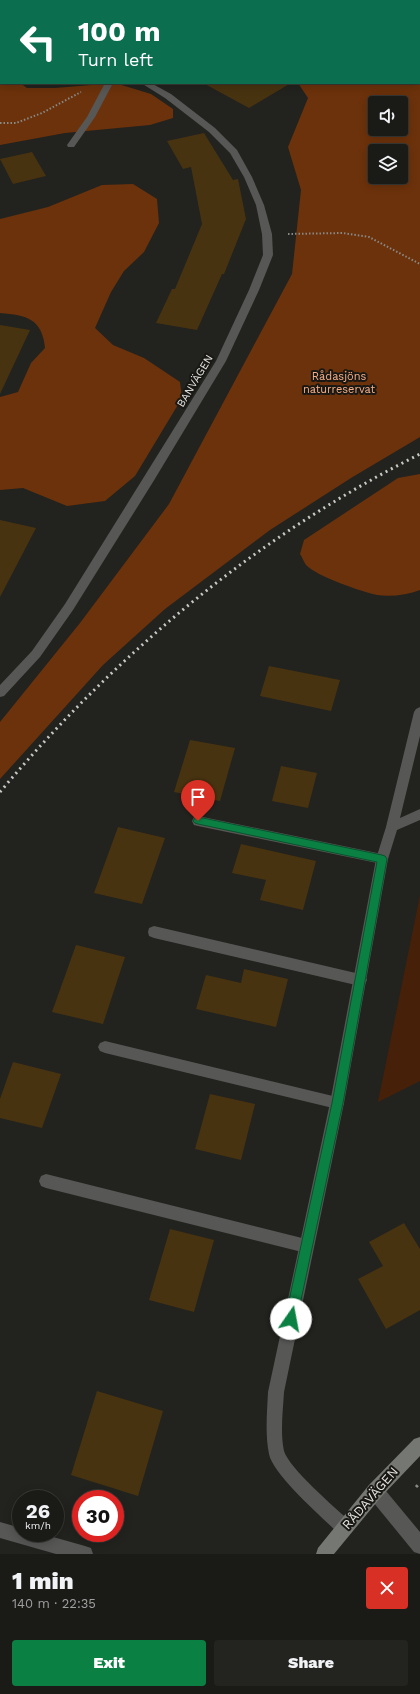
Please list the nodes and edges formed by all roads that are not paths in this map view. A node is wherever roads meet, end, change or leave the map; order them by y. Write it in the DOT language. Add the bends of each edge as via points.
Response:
graph roads {
  1 [pos="108,84"];
  2 [pos="147,84"];
  3 [pos="71,145"];
  4 [pos="0,693"];
  5 [pos="420,712"];
  6 [pos="420,814"];
  7 [pos="198,821"];
  8 [pos="392,827"];
  9 [pos="382,859"];
  10 [pos="154,932"];
  11 [pos="360,980"];
  12 [pos="105,1047"];
  13 [pos="337,1103"];
  14 [pos="46,1181"];
  15 [pos="306,1246"];
  16 [pos="420,1445"];
  17 [pos="375,1491"];
  18 [pos="344,1527"];
  19 [pos="0,1530"];
  20 [pos="420,1546"];
  21 [pos="85,1554"];
  22 [pos="324,1554"];
  1 -- 3 [label="street" via="91,117"];
  2 -- 4 [label="street, BANVÄGEN" via="168,96 212,130 234,152 260,205 267,234 268,255 221,361 149,479 69,607 36,654"];
  5 -- 8 [label="street"];
  6 -- 8 [label="street"];
  7 -- 9 [label="street"];
  8 -- 9 [label="street"];
  9 -- 11 [label="street"];
  10 -- 11 [label="street"];
  11 -- 13 [label="street"];
  12 -- 13 [label="street"];
  13 -- 15 [label="street"];
  14 -- 15 [label="street"];
  15 -- 18 [label="street" via="276,1392 274,1424 277,1455 296,1481"];
  16 -- 17 [label="street, RÅDAVÄGEN"];
  17 -- 18 [label="street, RÅDAVÄGEN"];
  17 -- 20 [label="street"];
  18 -- 22 [label="street, RÅDAVÄGEN"];
  19 -- 21 [label="street"];
}
